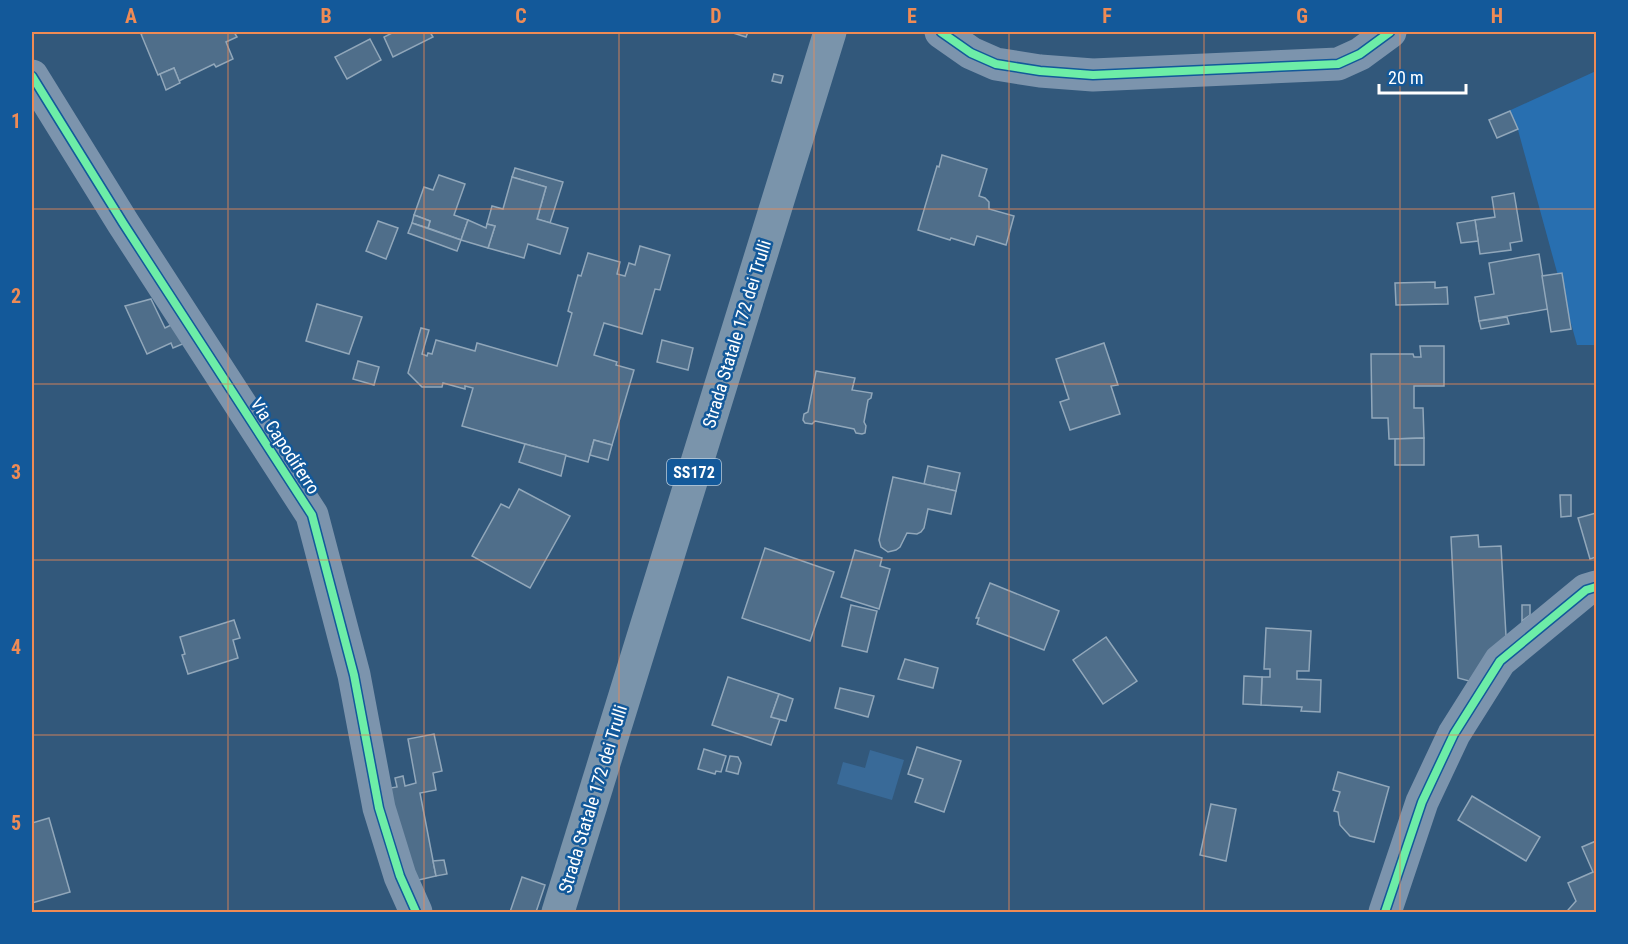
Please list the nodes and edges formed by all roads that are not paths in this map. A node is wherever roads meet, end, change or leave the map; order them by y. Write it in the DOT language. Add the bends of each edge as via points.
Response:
graph roads {
  1 [pos="830,32"];
  2 [pos="941,32"];
  3 [pos="1390,32"];
  4 [pos="32,76"];
  5 [pos="1596,587"];
  6 [pos="416,912"];
  7 [pos="558,912"];
  8 [pos="1384,912"];
  1 -- 7 [label="main road, Strada Statale 172 dei Trulli / SS172"];
  2 -- 3 [label="street" via="971,53 996,64 1093,75 1338,64 1360,54"];
  4 -- 6 [label="street, Via Capodiferro" via="312,515 354,675 379,808 400,876"];
  5 -- 8 [label="street" via="1587,590 1500,661 1454,734 1422,802"];
}
